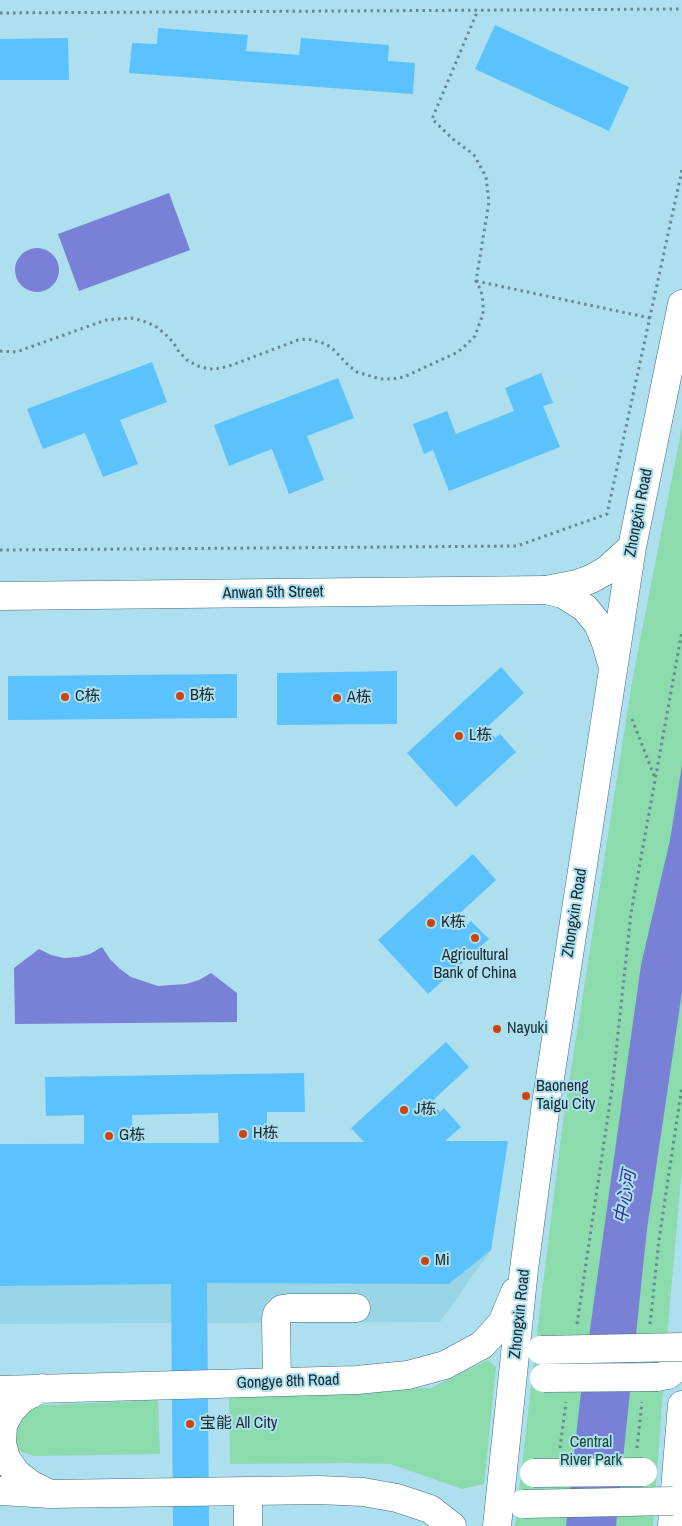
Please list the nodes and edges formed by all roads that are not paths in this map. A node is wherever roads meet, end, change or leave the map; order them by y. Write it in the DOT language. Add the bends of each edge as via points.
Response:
graph roads {
  1 [pos="682,304"];
  2 [pos="632,547"];
  3 [pos="546,590"];
  4 [pos="0,596"];
  5 [pos="612,667"];
  6 [pos="524,1270"];
  7 [pos="356,1308"];
  8 [pos="682,1347"];
  9 [pos="528,1351"];
  10 [pos="682,1363"];
  11 [pos="277,1382"];
  12 [pos="42,1388"];
  13 [pos="0,1390"];
  14 [pos="682,1405"];
  15 [pos="0,1491"];
  16 [pos="248,1492"];
  17 [pos="50,1494"];
  18 [pos="0,1498"];
  19 [pos="511,1501"];
  20 [pos="675,1506"];
  21 [pos="248,1526"];
  22 [pos="452,1526"];
  23 [pos="497,1526"];
  1 -- 2 [label="main road, Zhongxin Road"];
  2 -- 3 [label="main road" via="607,570 591,579"];
  2 -- 5 [label="main road, Zhongxin Road"];
  3 -- 4 [label="main road, Anwan 5th Street"];
  3 -- 5 [label="main road" via="563,594 585,608 598,624"];
  5 -- 6 [label="main road, Zhongxin Road"];
  6 -- 9 [label="main road, Zhongxin Road"];
  6 -- 11 [label="main road, Gongye 8th Road" via="502,1323 482,1345 445,1365 408,1375"];
  7 -- 11 [label="main road" via="289,1308 277,1314"];
  8 -- 9 [label="main road, bridge"];
  9 -- 10 [label="main road, bridge" via="526,1368 544,1378 650,1388"];
  9 -- 19 [label="main road, Zhongxin Road"];
  11 -- 12 [label="main road, Gongye 8th Road"];
  12 -- 13 [label="main road, Gongye 8th Road"];
  12 -- 17 [label="main road" via="23,1398 11,1410 3,1426 2,1443 6,1458 16,1473"];
  14 -- 20 [label="main road"];
  15 -- 17 [label="main road"];
  16 -- 17 [label="main road"];
  16 -- 21 [label="main road"];
  16 -- 22 [label="main road" via="363,1492 397,1498 430,1509"];
  17 -- 18 [label="main road"];
  19 -- 20 [label="main road, bridge"];
  19 -- 20 [label="main road, bridge" via="523,1476 640,1465 662,1482"];
  19 -- 23 [label="main road, Zhongxin Road"];
}
